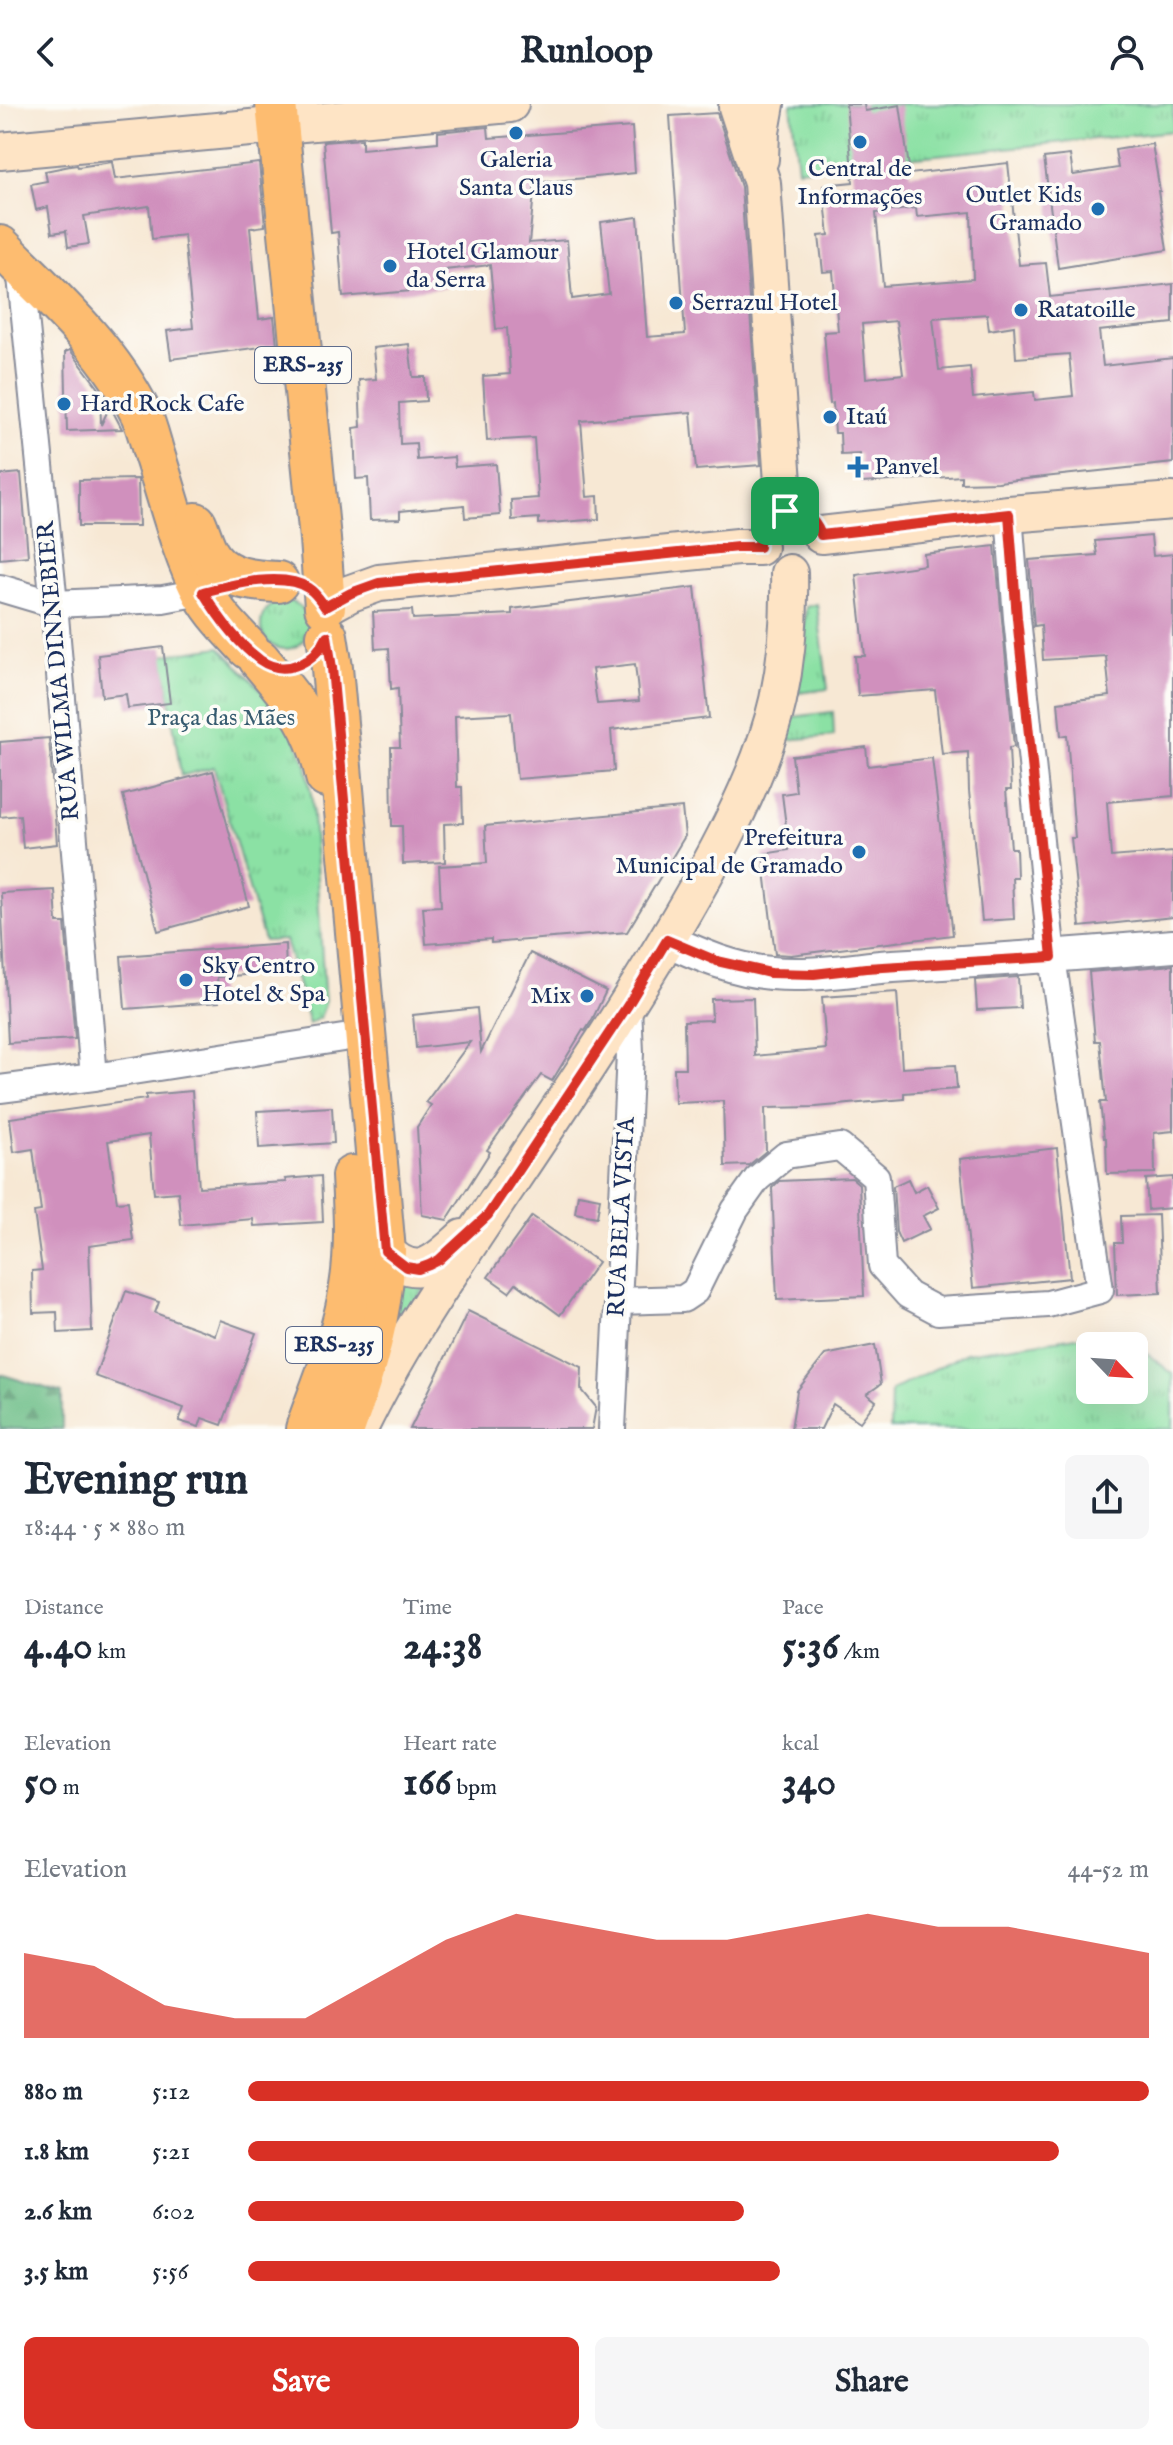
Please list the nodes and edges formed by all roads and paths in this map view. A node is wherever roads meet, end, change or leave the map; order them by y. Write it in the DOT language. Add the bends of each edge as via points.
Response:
graph roads {
  1 [pos="510,104"];
  2 [pos="748,105"];
  3 [pos="274,111"];
  4 [pos="0,128"];
  5 [pos="0,151"];
  6 [pos="0,223"];
  7 [pos="10,256"];
  8 [pos="1173,501"];
  9 [pos="785,511"];
  10 [pos="1009,514"];
  11 [pos="821,535"];
  12 [pos="759,547"];
  13 [pos="789,573"];
  14 [pos="264,581"];
  15 [pos="0,588"];
  16 [pos="203,592"];
  17 [pos="54,604"];
  18 [pos="326,621"];
  19 [pos="254,654"];
  20 [pos="667,940"];
  21 [pos="1173,946"];
  22 [pos="1052,957"];
  23 [pos="628,1005"];
  24 [pos="343,1038"];
  25 [pos="94,1077"];
  26 [pos="0,1089"];
  27 [pos="488,1215"];
  28 [pos="370,1255"];
  29 [pos="618,1301"];
  30 [pos="306,1429"];
  31 [pos="344,1429"];
  32 [pos="359,1429"];
  33 [pos="612,1429"];
  1 -- 3 [label="main road"];
  2 -- 9 [label="main road" via="761,132 759,172"];
  3 -- 4 [label="main road"];
  3 -- 5 [label="main road"];
  3 -- 18 [label="main road, ERS-235"];
  6 -- 14 [label="main road" via="105,334 145,393 211,558 222,569"];
  7 -- 16 [label="main road" via="100,351 129,393 142,416"];
  7 -- 17 [label="street, RUA WILMA DINNEBIER"];
  8 -- 10 [label="main road"];
  9 -- 11 [label="main road" via="808,515"];
  9 -- 12 [label="main road" via="765,523"];
  10 -- 11 [label="main road"];
  10 -- 22 [label="street"];
  11 -- 13 [label="main road" via="814,562"];
  12 -- 13 [label="main road" via="769,565"];
  12 -- 18 [label="main road" via="379,583 351,593"];
  13 -- 20 [label="main road" via="790,613 778,700 762,750 724,835"];
  14 -- 16 [label="street"];
  14 -- 18 [label="main road" via="306,586 317,594"];
  14 -- 19 [label="main road" via="242,622"];
  15 -- 17 [label="street"];
  16 -- 17 [label="street"];
  16 -- 19 [label="main road"];
  17 -- 25 [label="street, RUA WILMA DINNEBIER"];
  18 -- 19 [label="main road" via="322,648 300,665 272,666"];
  18 -- 28 [label="main road, ERS-235"];
  19 -- 24 [label="main road, ERS-235" via="304,713 326,773"];
  20 -- 22 [label="street" via="717,961 770,973"];
  20 -- 23 [label="main road"];
  21 -- 22 [label="street"];
  22 -- 29 [label="street" via="1100,1290 1048,1304 938,1311 908,1295 882,1266 876,1177 840,1147 786,1155 757,1179 735,1210 695,1291 683,1299"];
  23 -- 27 [label="main road"];
  23 -- 29 [label="street, RUA BELA VISTA"];
  24 -- 25 [label="street"];
  24 -- 28 [label="main road, ERS-235" via="355,1224"];
  25 -- 26 [label="street"];
  27 -- 28 [label="main road" via="439,1260 418,1269"];
  27 -- 32 [label="main road" via="421,1316"];
  28 -- 30 [label="main road, ERS-235" via="350,1291"];
  28 -- 31 [label="main road" via="384,1287"];
  29 -- 33 [label="street, RUA BELA VISTA"];
}
